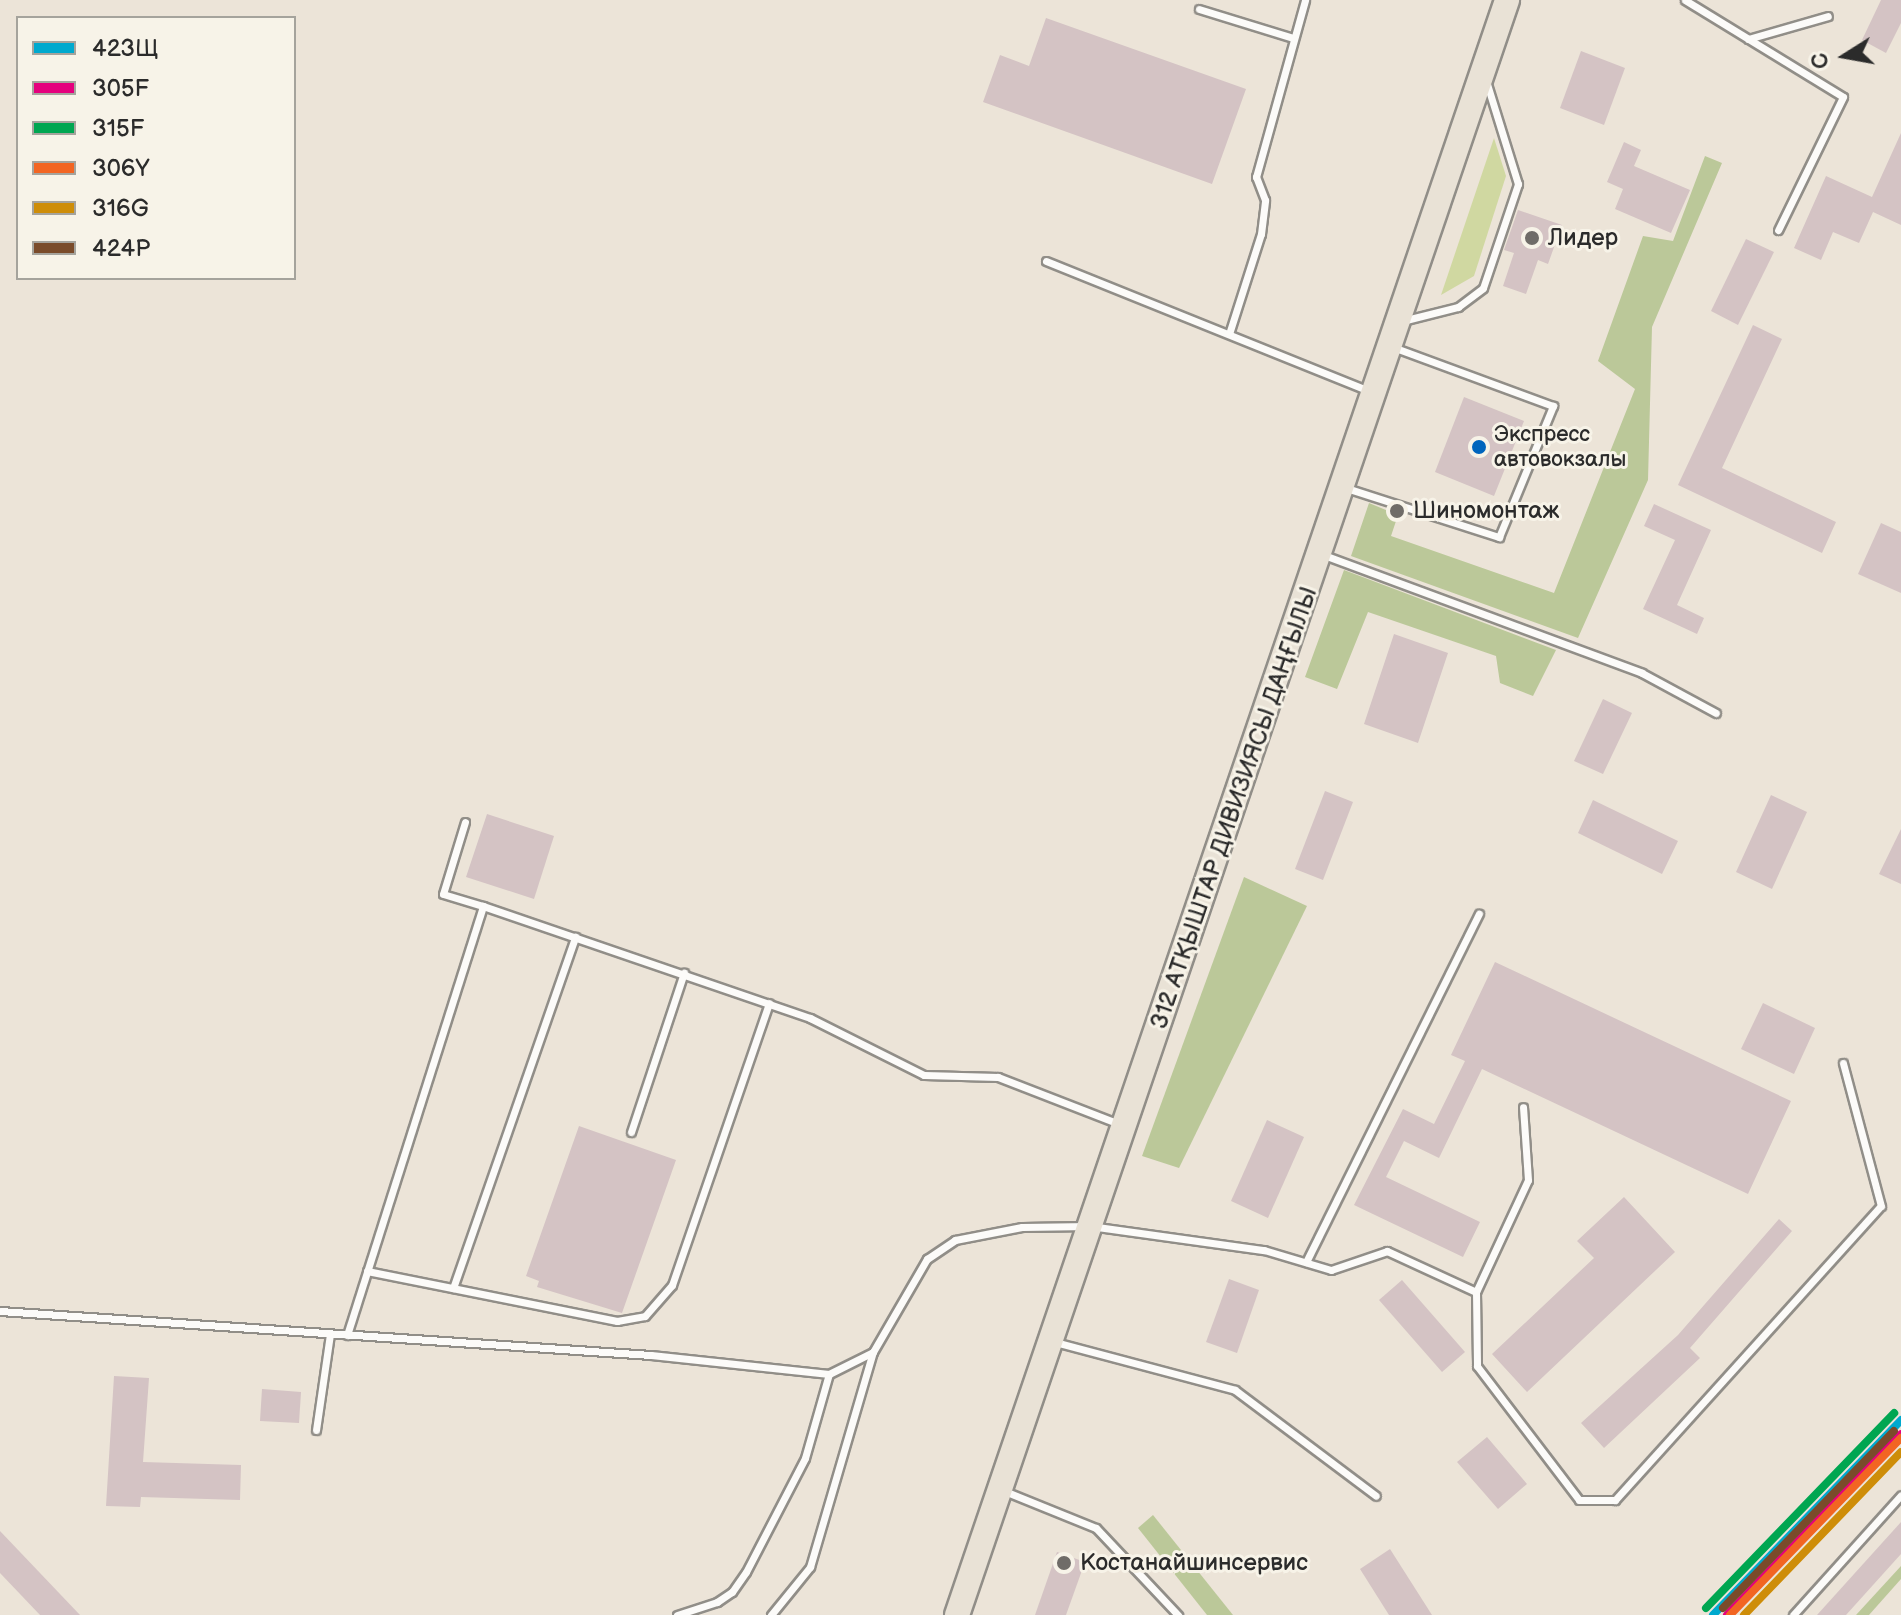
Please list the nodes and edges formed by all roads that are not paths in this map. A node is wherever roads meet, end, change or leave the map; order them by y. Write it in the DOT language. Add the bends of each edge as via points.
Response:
graph roads {
  1 [pos="1305,0"];
  2 [pos="1507,0"];
  3 [pos="1685,0"];
  4 [pos="1199,9"];
  5 [pos="1828,16"];
  6 [pos="1293,38"];
  7 [pos="1748,39"];
  8 [pos="1483,72"];
  9 [pos="1778,230"];
  10 [pos="1046,261"];
  11 [pos="1400,321"];
  12 [pos="1229,334"];
  13 [pos="1392,347"];
  14 [pos="1376,393"];
  15 [pos="1344,487"];
  16 [pos="1321,554"];
  17 [pos="1716,713"];
  18 [pos="465,822"];
  19 [pos="483,906"];
  20 [pos="1479,914"];
  21 [pos="575,937"];
  22 [pos="684,973"];
  23 [pos="769,1003"];
  24 [pos="1843,1063"];
  25 [pos="1523,1107"];
  26 [pos="1124,1126"];
  27 [pos="631,1132"];
  28 [pos="1090,1226"];
  29 [pos="1306,1262"];
  30 [pos="367,1271"];
  31 [pos="453,1288"];
  32 [pos="1476,1292"];
  33 [pos="0,1311"];
  34 [pos="330,1334"];
  35 [pos="347,1335"];
  36 [pos="1052,1342"];
  37 [pos="873,1352"];
  38 [pos="829,1374"];
  39 [pos="316,1430"];
  40 [pos="1000,1490"];
  41 [pos="1901,1495"];
  42 [pos="1376,1496"];
  43 [pos="677,1615"];
  44 [pos="771,1615"];
  45 [pos="957,1615"];
  46 [pos="1178,1615"];
  47 [pos="1793,1615"];
  1 -- 6 [label="lane"];
  2 -- 8 [label="highway, 312 АТҚЫШТАР ДИВИЗИЯСЫ ДАҢҒЫЛЫ"];
  3 -- 7 [label="lane"];
  4 -- 6 [label="lane"];
  5 -- 7 [label="lane"];
  6 -- 12 [label="lane" via="1256,177 1265,200 1261,234"];
  7 -- 9 [label="lane" via="1843,97"];
  8 -- 11 [label="highway, 312 АТҚЫШТАР ДИВИЗИЯСЫ ДАҢҒЫЛЫ"];
  8 -- 11 [label="lane" via="1518,184 1508,214 1483,288 1458,307"];
  10 -- 12 [label="lane"];
  11 -- 13 [label="highway, 312 АТҚЫШТАР ДИВИЗИЯСЫ ДАҢҒЫЛЫ"];
  12 -- 14 [label="lane"];
  13 -- 14 [label="highway, 312 АТҚЫШТАР ДИВИЗИЯСЫ ДАҢҒЫЛЫ"];
  13 -- 15 [label="lane" via="1553,406 1499,537"];
  14 -- 15 [label="highway, 312 АТҚЫШТАР ДИВИЗИЯСЫ ДАҢҒЫЛЫ"];
  15 -- 16 [label="highway, 312 АТҚЫШТАР ДИВИЗИЯСЫ ДАҢҒЫЛЫ"];
  16 -- 17 [label="lane" via="1642,673"];
  16 -- 26 [label="highway, 312 АТҚЫШТАР ДИВИЗИЯСЫ ДАҢҒЫЛЫ"];
  18 -- 19 [label="lane" via="443,894"];
  19 -- 21 [label="lane"];
  19 -- 30 [label="lane"];
  20 -- 29 [label="lane"];
  21 -- 22 [label="lane"];
  21 -- 31 [label="lane"];
  22 -- 23 [label="lane"];
  22 -- 27 [label="lane"];
  23 -- 26 [label="lane" via="924,1075 998,1077"];
  23 -- 31 [label="lane" via="672,1285 656,1308 632,1321 617,1321"];
  24 -- 32 [label="lane" via="1881,1206 1615,1500 1579,1500 1477,1366"];
  25 -- 32 [label="lane" via="1528,1180"];
  26 -- 28 [label="highway, 312 АТҚЫШТАР ДИВИЗИЯСЫ ДАҢҒЫЛЫ"];
  28 -- 29 [label="lane" via="1264,1250"];
  28 -- 36 [label="highway, 312 АТҚЫШТАР ДИВИЗИЯСЫ ДАҢҒЫЛЫ"];
  28 -- 37 [label="lane" via="1022,1227 955,1240 927,1259"];
  29 -- 32 [label="lane" via="1331,1270 1387,1251"];
  30 -- 31 [label="lane"];
  30 -- 35 [label="lane"];
  33 -- 34 [label="lane"];
  34 -- 35 [label="lane"];
  34 -- 39 [label="lane"];
  35 -- 38 [label="lane" via="651,1355"];
  36 -- 40 [label="highway, 312 АТҚЫШТАР ДИВИЗИЯСЫ ДАҢҒЫЛЫ"];
  36 -- 42 [label="lane" via="1235,1390"];
  37 -- 38 [label="lane"];
  37 -- 44 [label="lane" via="810,1567"];
  38 -- 43 [label="lane" via="805,1458 746,1572 717,1602"];
  40 -- 45 [label="highway, 312 АТҚЫШТАР ДИВИЗИЯСЫ ДАҢҒЫЛЫ"];
  40 -- 46 [label="lane" via="1096,1528"];
  41 -- 47 [label="lane"];
}
